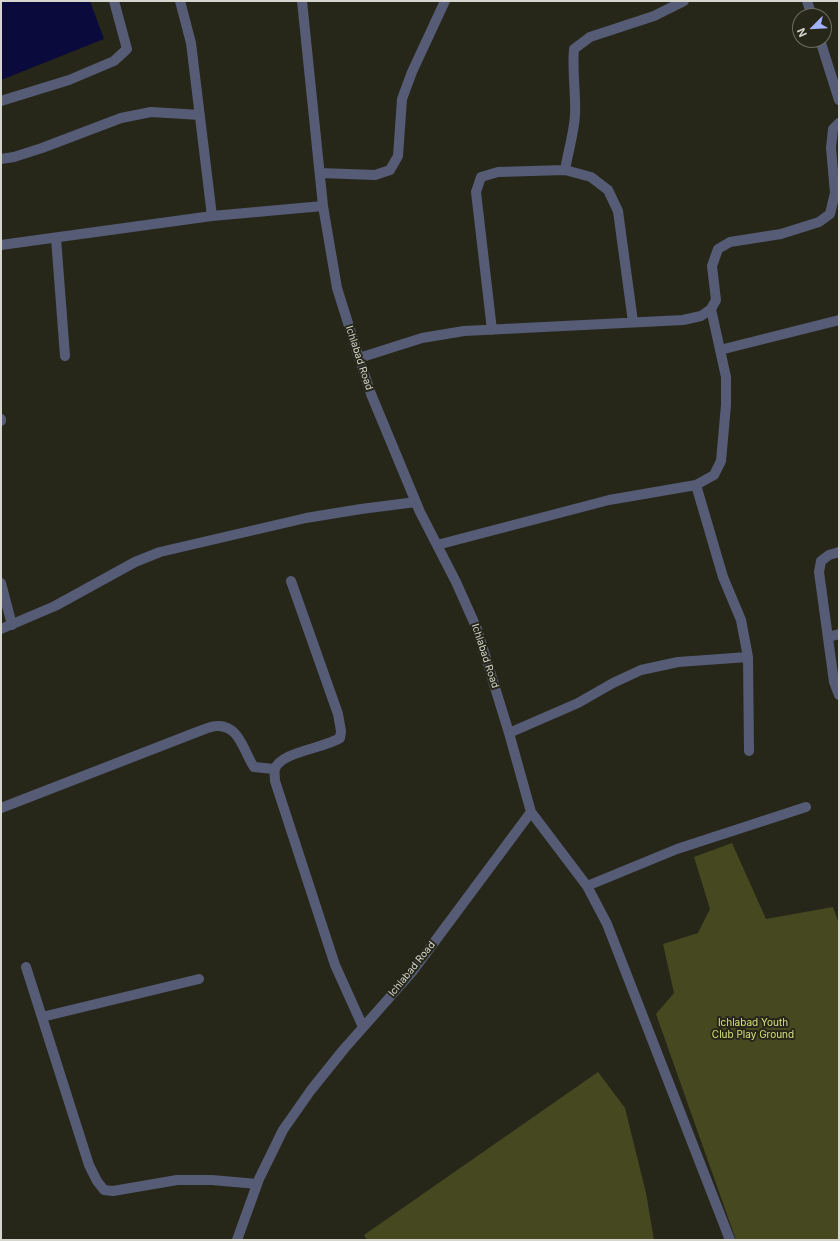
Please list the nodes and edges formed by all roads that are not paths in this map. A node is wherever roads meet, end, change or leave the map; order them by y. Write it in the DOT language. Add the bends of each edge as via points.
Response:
graph roads {
  1 [pos="114,1"];
  2 [pos="180,1"];
  3 [pos="302,1"];
  4 [pos="446,1"];
  5 [pos="684,1"];
  6 [pos="823,48"];
  7 [pos="839,100"];
  8 [pos="1,101"];
  9 [pos="200,115"];
  10 [pos="839,123"];
  11 [pos="1,159"];
  12 [pos="565,170"];
  13 [pos="320,173"];
  14 [pos="323,206"];
  15 [pos="212,216"];
  16 [pos="56,238"];
  17 [pos="1,246"];
  18 [pos="711,310"];
  19 [pos="839,320"];
  20 [pos="633,322"];
  21 [pos="492,330"];
  22 [pos="720,350"];
  23 [pos="65,356"];
  24 [pos="358,358"];
  25 [pos="696,485"];
  26 [pos="416,502"];
  27 [pos="437,544"];
  28 [pos="839,552"];
  29 [pos="291,581"];
  30 [pos="1,583"];
  31 [pos="12,625"];
  32 [pos="1,629"];
  33 [pos="839,634"];
  34 [pos="828,636"];
  35 [pos="748,657"];
  36 [pos="839,695"];
  37 [pos="509,733"];
  38 [pos="749,752"];
  39 [pos="274,769"];
  40 [pos="806,807"];
  41 [pos="1,808"];
  42 [pos="531,812"];
  43 [pos="587,886"];
  44 [pos="26,967"];
  45 [pos="199,979"];
  46 [pos="42,1017"];
  47 [pos="363,1027"];
  48 [pos="257,1184"];
  49 [pos="237,1240"];
  50 [pos="730,1240"];
  1 -- 8 [label="street" via="127,49 114,61 69,80"];
  2 -- 9 [label="street" via="191,43"];
  3 -- 13 [label="street, Ichlabad Road"];
  4 -- 13 [label="street" via="402,99 398,156 390,170 375,174"];
  5 -- 12 [label="street" via="654,16 590,37 574,49 575,116"];
  6 -- 7 [label="street"];
  9 -- 11 [label="street" via="151,112 121,118 42,148"];
  9 -- 15 [label="street"];
  10 -- 18 [label="street" via="833,129 831,148 835,193 830,214 813,224 781,234 730,242 718,249 712,266 716,300"];
  12 -- 20 [label="street" via="592,177 608,190 618,211"];
  12 -- 21 [label="street" via="498,172 481,177 476,192"];
  13 -- 14 [label="street, Ichlabad Road"];
  14 -- 15 [label="street"];
  14 -- 24 [label="street, Ichlabad Road" via="337,288"];
  15 -- 16 [label="street"];
  16 -- 17 [label="street"];
  16 -- 23 [label="street"];
  18 -- 20 [label="street" via="701,316 683,320"];
  18 -- 22 [label="street"];
  19 -- 22 [label="street"];
  20 -- 21 [label="street"];
  21 -- 24 [label="street" via="464,331 422,338"];
  22 -- 25 [label="street" via="726,377 721,461 714,475"];
  24 -- 26 [label="street, Ichlabad Road"];
  25 -- 27 [label="street" via="609,500"];
  25 -- 35 [label="street" via="723,577 741,620"];
  26 -- 27 [label="street, Ichlabad Road"];
  26 -- 31 [label="street" via="306,518 160,552 134,562 55,606"];
  27 -- 37 [label="street, Ichlabad Road" via="477,629"];
  28 -- 34 [label="street" via="821,560 819,572"];
  29 -- 39 [label="street" via="338,714 341,731 340,738 333,742 287,757"];
  30 -- 31 [label="street"];
  31 -- 32 [label="street"];
  33 -- 34 [label="street"];
  34 -- 36 [label="street" via="834,682"];
  35 -- 37 [label="street" via="678,662 641,670 578,703"];
  35 -- 38 [label="street"];
  37 -- 42 [label="street, Ichlabad Road"];
  39 -- 41 [label="street" via="254,767 236,733 230,728 217,726"];
  39 -- 47 [label="street" via="335,965"];
  40 -- 43 [label="street" via="677,849"];
  42 -- 43 [label="street"];
  42 -- 47 [label="street, Ichlabad Road" via="412,972"];
  43 -- 50 [label="street" via="607,924"];
  44 -- 46 [label="street"];
  45 -- 46 [label="street"];
  46 -- 48 [label="street" via="89,1165 104,1190 112,1191 177,1180"];
  47 -- 48 [label="street, Ichlabad Road" via="310,1090 283,1130"];
  48 -- 49 [label="street, Ichlabad Road"];
}
